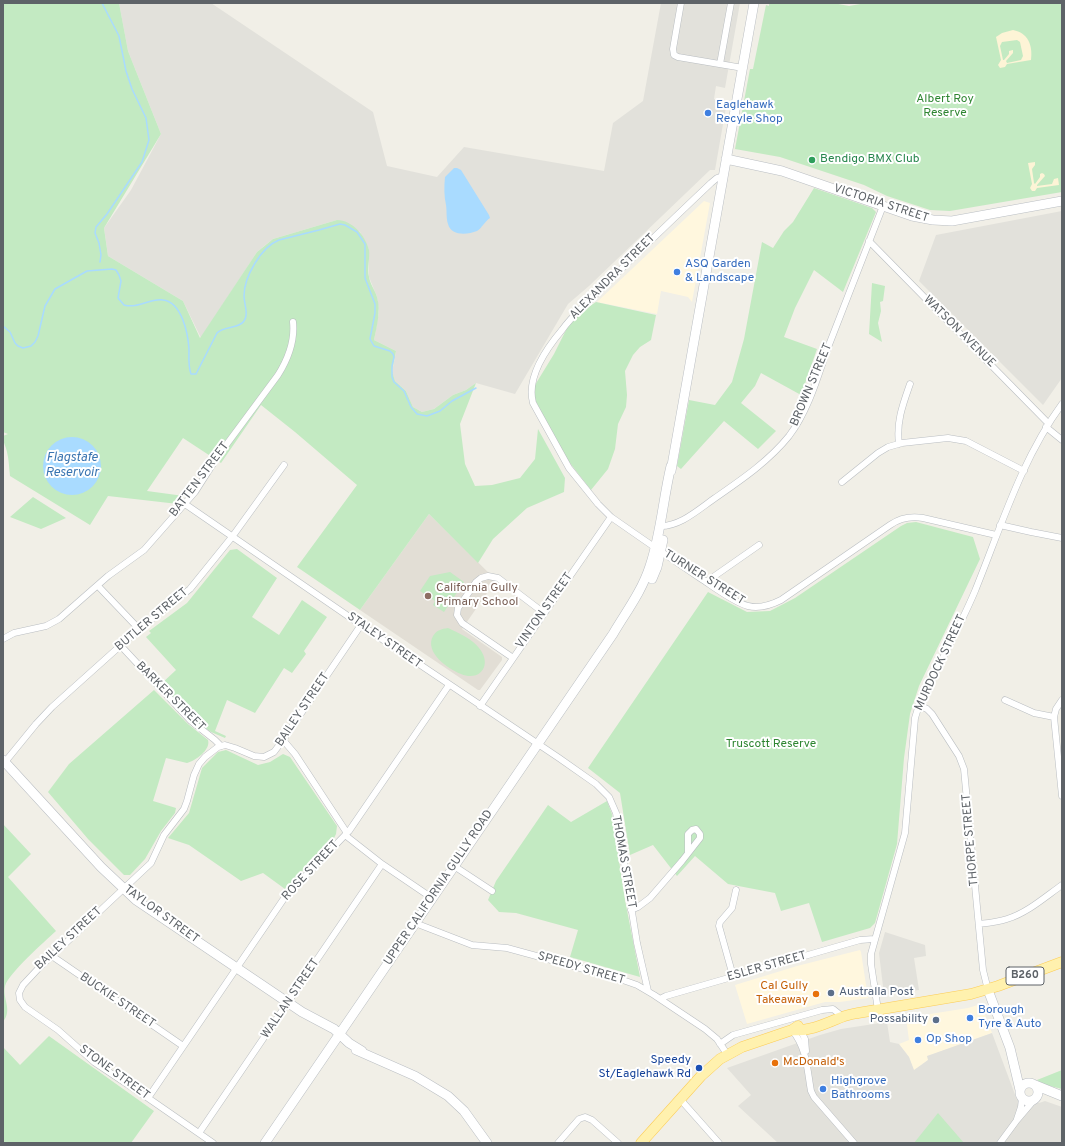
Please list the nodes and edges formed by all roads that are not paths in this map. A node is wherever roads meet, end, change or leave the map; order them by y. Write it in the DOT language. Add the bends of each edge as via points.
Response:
graph roads {
  1 [pos="681,3"];
  2 [pos="731,3"];
  3 [pos="754,3"];
  4 [pos="720,64"];
  5 [pos="743,68"];
  6 [pos="726,158"];
  7 [pos="723,176"];
  8 [pos="1062,201"];
  9 [pos="883,206"];
  10 [pos="869,241"];
  11 [pos="293,322"];
  12 [pos="910,384"];
  13 [pos="531,397"];
  14 [pos="1062,404"];
  15 [pos="1047,425"];
  16 [pos="1062,440"];
  17 [pos="899,444"];
  18 [pos="284,465"];
  19 [pos="1024,471"];
  20 [pos="842,482"];
  21 [pos="185,504"];
  22 [pos="611,517"];
  23 [pos="1000,525"];
  24 [pos="662,526"];
  25 [pos="996,535"];
  26 [pos="232,537"];
  27 [pos="1062,538"];
  28 [pos="759,545"];
  29 [pos="658,550"];
  30 [pos="706,582"];
  31 [pos="98,586"];
  32 [pos="544,613"];
  33 [pos="361,625"];
  34 [pos="139,629"];
  35 [pos="3,639"];
  36 [pos="121,646"];
  37 [pos="513,658"];
  38 [pos="449,685"];
  39 [pos="1005,700"];
  40 [pos="1062,700"];
  41 [pos="480,706"];
  42 [pos="919,706"];
  43 [pos="1054,717"];
  44 [pos="283,740"];
  45 [pos="537,744"];
  46 [pos="221,746"];
  47 [pos="4,761"];
  48 [pos="1062,796"];
  49 [pos="346,834"];
  50 [pos="688,852"];
  51 [pos="382,864"];
  52 [pos="454,866"];
  53 [pos="1062,885"];
  54 [pos="124,889"];
  55 [pos="736,890"];
  56 [pos="492,891"];
  57 [pos="432,898"];
  58 [pos="631,910"];
  59 [pos="415,923"];
  60 [pos="979,924"];
  61 [pos="874,939"];
  62 [pos="52,956"];
  63 [pos="1062,962"];
  64 [pos="236,969"];
  65 [pos="733,976"];
  66 [pos="988,990"];
  67 [pos="648,991"];
  68 [pos="19,997"];
  69 [pos="660,999"];
  70 [pos="288,1003"];
  71 [pos="878,1010"];
  72 [pos="843,1016"];
  73 [pos="798,1029"];
  74 [pos="337,1037"];
  75 [pos="720,1044"];
  76 [pos="182,1046"];
  77 [pos="727,1054"];
  78 [pos="806,1058"];
  79 [pos="1013,1058"];
  80 [pos="1032,1084"];
  81 [pos="1021,1094"];
  82 [pos="1061,1096"];
  83 [pos="148,1098"];
  84 [pos="680,1099"];
  85 [pos="1035,1100"];
  86 [pos="1017,1120"];
  87 [pos="199,1133"];
  88 [pos="213,1143"];
  89 [pos="266,1143"];
  90 [pos="487,1143"];
  91 [pos="558,1143"];
  92 [pos="618,1143"];
  93 [pos="641,1143"];
  94 [pos="719,1143"];
  95 [pos="854,1143"];
  96 [pos="1000,1143"];
  1 -- 4 [label="street" via="674,55"];
  2 -- 4 [label="street"];
  3 -- 5 [label="street, UPPER CALIFORNIA GULLY ROAD"];
  4 -- 5 [label="street"];
  5 -- 6 [label="street, UPPER CALIFORNIA GULLY ROAD"];
  6 -- 7 [label="street, UPPER CALIFORNIA GULLY ROAD"];
  6 -- 9 [label="street, VICTORIA STREET" via="782,171"];
  7 -- 13 [label="street, ALEXANDRA STREET" via="717,178 633,256 569,320 538,367 532,383"];
  7 -- 24 [label="street, UPPER CALIFORNIA GULLY ROAD"];
  8 -- 9 [label="street, VICTORIA STREET" via="952,221 923,219"];
  9 -- 10 [label="street, BROWN STREET"];
  10 -- 15 [label="street, WATSON AVENUE"];
  10 -- 24 [label="street, BROWN STREET" via="813,389 790,435 734,485 686,518 672,525"];
  11 -- 21 [label="street, BATTEN STREET" via="294,330 286,362"];
  12 -- 17 [label="street" via="899,419"];
  13 -- 22 [label="street, TURNER STREET" via="535,410 565,463"];
  14 -- 15 [label="street, MURDOCK STREET"];
  15 -- 16 [label="street, WATSON AVENUE"];
  15 -- 19 [label="street, MURDOCK STREET"];
  17 -- 19 [label="street" via="943,439 962,440"];
  17 -- 20 [label="street" via="881,451"];
  18 -- 26 [label="street, BUTLER STREET"];
  19 -- 23 [label="street, MURDOCK STREET"];
  21 -- 26 [label="street, STALEY STREET"];
  21 -- 31 [label="street, BATTEN STREET" via="144,550"];
  22 -- 29 [label="street, TURNER STREET"];
  22 -- 32 [label="street, VINTON STREET"];
  23 -- 25 [label="street, MURDOCK STREET"];
  23 -- 27 [label="street"];
  24 -- 29 [label="street, UPPER CALIFORNIA GULLY ROAD"];
  25 -- 30 [label="street, TURNER STREET" via="923,518 902,519 781,600 761,607 742,604"];
  25 -- 42 [label="street, MURDOCK STREET" via="974,592"];
  26 -- 33 [label="street, STALEY STREET"];
  26 -- 34 [label="street, BUTLER STREET" via="190,589"];
  28 -- 30 [label="street"];
  29 -- 30 [label="street, TURNER STREET"];
  29 -- 45 [label="street, UPPER CALIFORNIA GULLY ROAD" via="654,575 645,591"];
  31 -- 34 [label="street"];
  31 -- 35 [label="street, BATTEN STREET" via="52,623 14,633"];
  32 -- 37 [label="street, VINTON STREET"];
  32 -- 37 [label="street" via="502,580 492,576 478,580 458,608 457,616 462,623"];
  33 -- 38 [label="street, STALEY STREET"];
  33 -- 44 [label="street, BAILEY STREET"];
  34 -- 36 [label="street, BUTLER STREET"];
  36 -- 46 [label="street, BARKER STREET" via="191,721"];
  36 -- 47 [label="street, BUTLER STREET" via="52,707"];
  37 -- 41 [label="street, VINTON STREET"];
  38 -- 41 [label="street, STALEY STREET"];
  38 -- 49 [label="street, ROSE STREET"];
  39 -- 43 [label="street"];
  40 -- 43 [label="street"];
  41 -- 45 [label="street, STALEY STREET"];
  42 -- 60 [label="street, THORPE STREET" via="932,714 959,756 964,769"];
  42 -- 61 [label="street, MURDOCK STREET" via="914,722 905,833"];
  43 -- 48 [label="street"];
  44 -- 46 [label="street, BAILEY STREET" via="274,752 264,757"];
  44 -- 49 [label="street" via="295,754"];
  45 -- 52 [label="street, UPPER CALIFORNIA GULLY ROAD"];
  45 -- 58 [label="street, THOMAS STREET" via="606,793 616,813"];
  46 -- 54 [label="street, BAILEY STREET" via="199,764 186,805 164,835 151,863"];
  47 -- 54 [label="street, TAYLOR STREET"];
  49 -- 51 [label="street"];
  49 -- 64 [label="street, ROSE STREET" via="288,893"];
  50 -- 58 [label="street" via="650,898"];
  51 -- 57 [label="street"];
  51 -- 70 [label="street, WALLAN STREET"];
  52 -- 56 [label="street"];
  52 -- 57 [label="street, UPPER CALIFORNIA GULLY ROAD"];
  53 -- 60 [label="street" via="1017,915 1001,921"];
  54 -- 62 [label="street, BAILEY STREET"];
  54 -- 64 [label="street, TAYLOR STREET" via="144,906"];
  55 -- 65 [label="street" via="732,908 719,926"];
  57 -- 59 [label="street, UPPER CALIFORNIA GULLY ROAD"];
  58 -- 67 [label="street, THOMAS STREET"];
  59 -- 67 [label="street, SPEEDY STREET" via="472,944 518,951 617,978"];
  59 -- 74 [label="street, UPPER CALIFORNIA GULLY ROAD"];
  60 -- 66 [label="street, THORPE STREET" via="983,975"];
  61 -- 65 [label="street, ESLER STREET" via="860,940"];
  61 -- 71 [label="street, MURDOCK STREET" via="871,959"];
  62 -- 68 [label="street, BAILEY STREET" via="23,985 18,993"];
  62 -- 76 [label="street, BUCKIE STREET"];
  63 -- 66 [label="main road, B260"];
  64 -- 70 [label="street, TAYLOR STREET"];
  64 -- 76 [label="street, ROSE STREET"];
  65 -- 69 [label="street, ESLER STREET"];
  66 -- 71 [label="main road, B260"];
  66 -- 79 [label="street"];
  67 -- 69 [label="street, SPEEDY STREET"];
  68 -- 83 [label="street, STONE STREET" via="28,1010 58,1030 90,1059"];
  69 -- 75 [label="street, SPEEDY STREET" via="705,1029"];
  70 -- 74 [label="street, TAYLOR STREET" via="334,1029"];
  70 -- 87 [label="street, WALLAN STREET"];
  71 -- 72 [label="main road, B260"];
  72 -- 73 [label="main road, B260" via="831,1022"];
  72 -- 75 [label="street" via="833,1009 822,1010 733,1035"];
  73 -- 77 [label="main road, B260"];
  73 -- 78 [label="street"];
  73 -- 78 [label="street" via="805,1041"];
  74 -- 89 [label="street, UPPER CALIFORNIA GULLY ROAD"];
  74 -- 90 [label="street, TAYLOR STREET" via="417,1077 448,1096 464,1112"];
  75 -- 77 [label="street, SPEEDY STREET"];
  76 -- 83 [label="street, ROSE STREET"];
  77 -- 84 [label="main road, B260"];
  78 -- 95 [label="street" via="814,1097"];
  79 -- 80 [label="street" via="1023,1076"];
  79 -- 81 [label="street"];
  80 -- 81 [label="street" via="1024,1085"];
  80 -- 82 [label="street"];
  80 -- 85 [label="street" via="1038,1093"];
  81 -- 85 [label="street" via="1028,1101"];
  81 -- 86 [label="street"];
  82 -- 85 [label="street" via="1046,1096"];
  83 -- 87 [label="street, STONE STREET"];
  84 -- 93 [label="main road, B260"];
  84 -- 94 [label="street"];
  85 -- 86 [label="street"];
  86 -- 96 [label="street"];
  87 -- 88 [label="street, STONE STREET"];
  91 -- 92 [label="street" via="579,1119 585,1116"];
}
